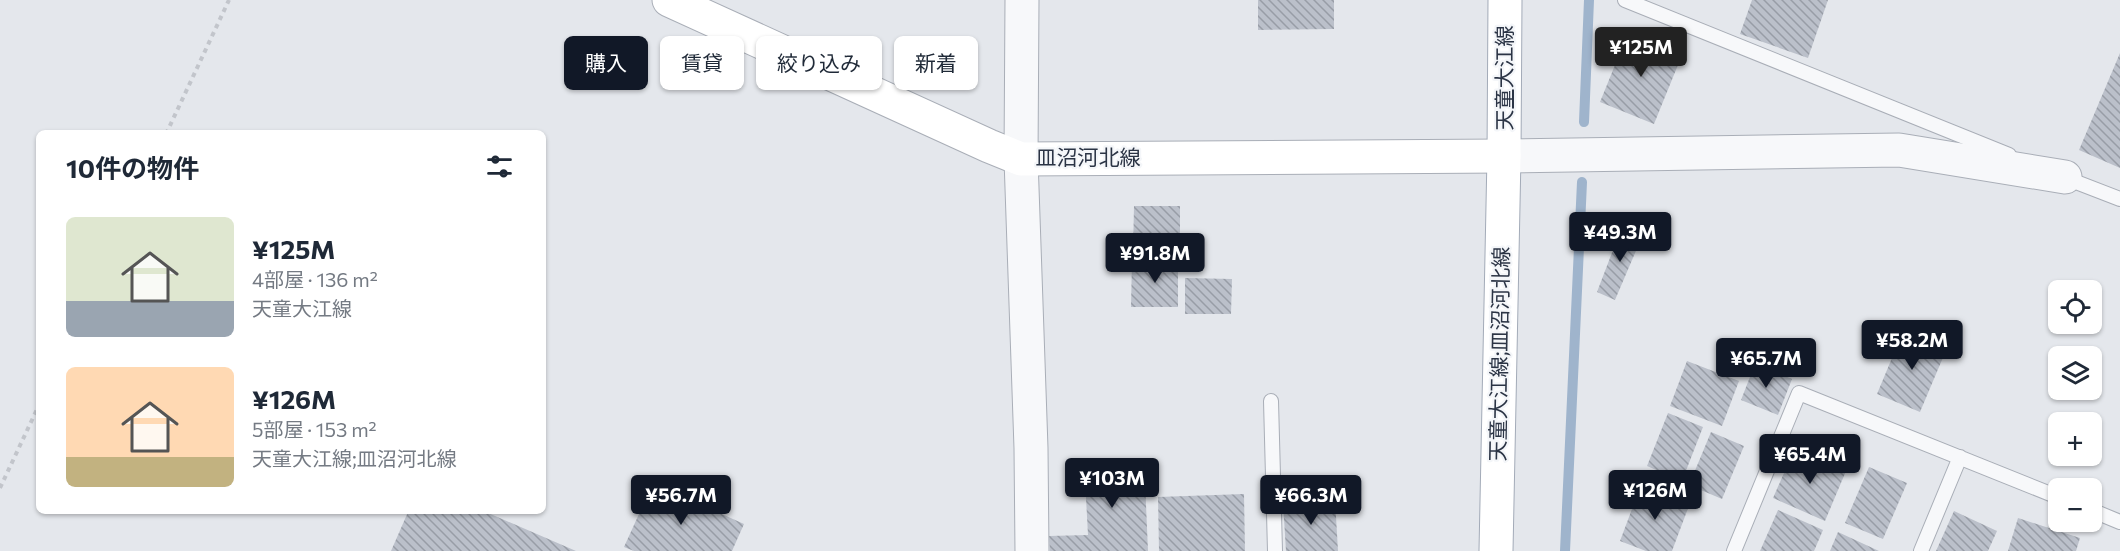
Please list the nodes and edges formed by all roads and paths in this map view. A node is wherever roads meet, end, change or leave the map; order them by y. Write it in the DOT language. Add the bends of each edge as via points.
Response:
graph roads {
  1 [pos="229,0"];
  2 [pos="669,0"];
  3 [pos="1022,0"];
  4 [pos="1505,0"];
  5 [pos="1625,0"];
  6 [pos="168,130"];
  7 [pos="1504,156"];
  8 [pos="1022,159"];
  9 [pos="2065,177"];
  10 [pos="2120,199"];
  11 [pos="1271,401"];
  12 [pos="36,411"];
  13 [pos="1960,457"];
  14 [pos="0,488"];
  15 [pos="2048,493"];
  16 [pos="2102,515"];
  17 [pos="2120,522"];
  18 [pos="1032,551"];
  19 [pos="1275,551"];
  20 [pos="1497,551"];
  21 [pos="1734,551"];
  22 [pos="1921,551"];
  1 -- 6 [label="path"];
  2 -- 8 [label="main road, 皿沼河北線"];
  3 -- 8 [label="street"];
  4 -- 7 [label="main road, 天童大江線"];
  5 -- 9 [label="lane"];
  7 -- 8 [label="main road, 皿沼河北線"];
  7 -- 9 [label="street" via="1899,150"];
  7 -- 20 [label="main road, 天童大江線;皿沼河北線"];
  8 -- 18 [label="street"];
  9 -- 10 [label="lane"];
  11 -- 19 [label="lane"];
  12 -- 14 [label="path"];
  13 -- 15 [label="lane"];
  13 -- 21 [label="lane" via="1799,393"];
  13 -- 22 [label="lane"];
  16 -- 17 [label="lane"];
}
